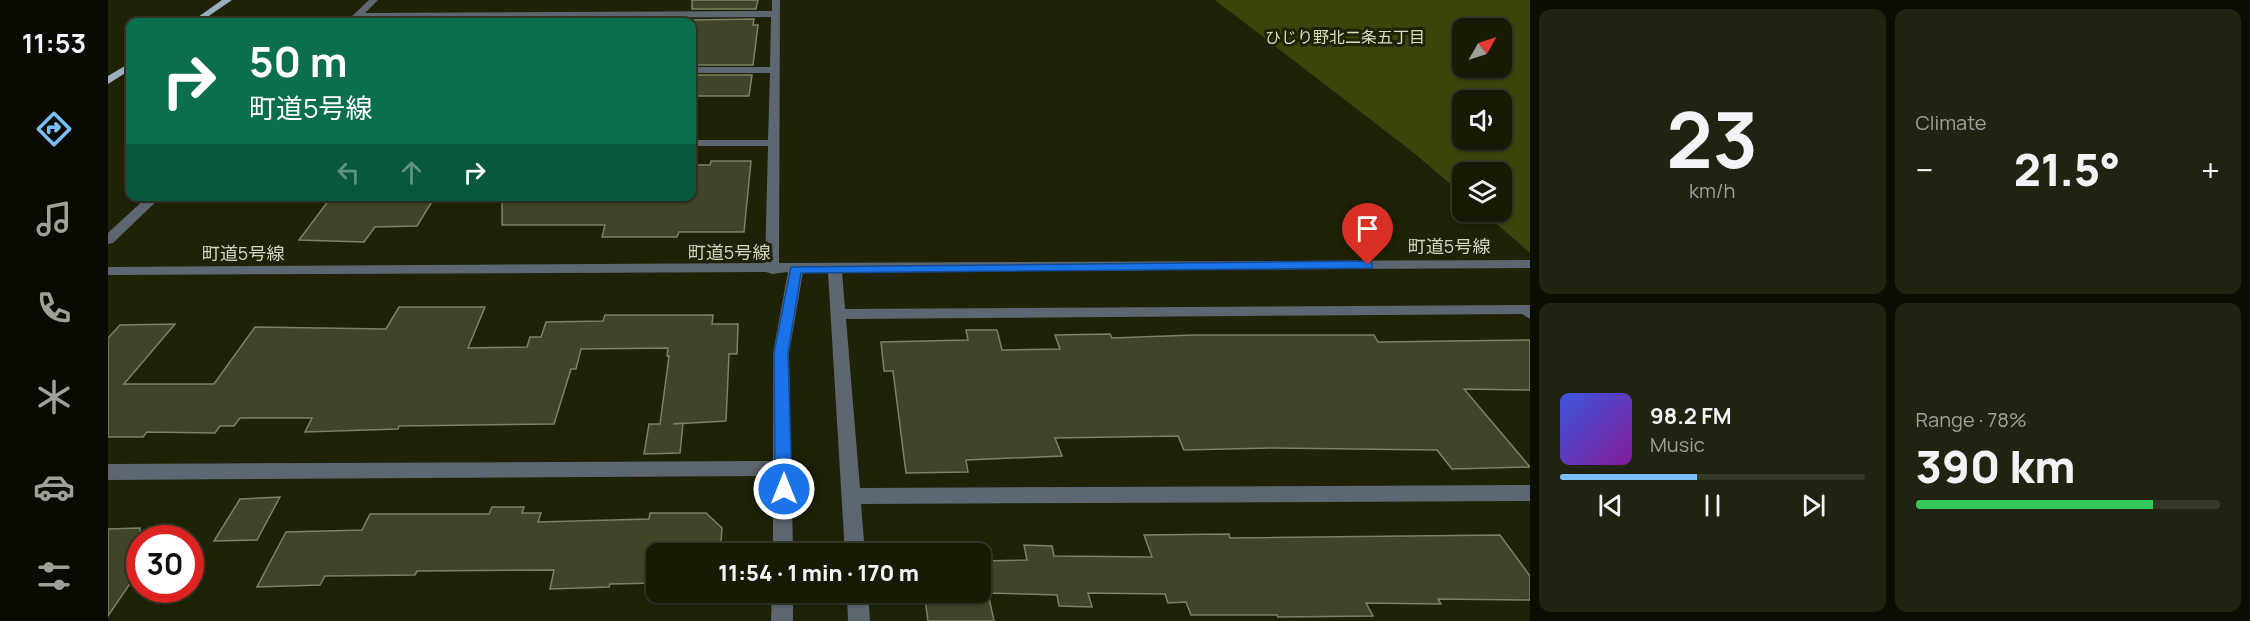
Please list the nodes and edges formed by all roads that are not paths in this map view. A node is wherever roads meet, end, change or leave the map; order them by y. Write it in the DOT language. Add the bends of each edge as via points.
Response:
graph roads {
  1 [pos="228,0"];
  2 [pos="374,0"];
  3 [pos="776,0"];
  4 [pos="776,14"];
  5 [pos="357,16"];
  6 [pos="201,18"];
  7 [pos="355,18"];
  8 [pos="126,69"];
  9 [pos="696,70"];
  10 [pos="774,70"];
  11 [pos="108,81"];
  12 [pos="696,143"];
  13 [pos="776,143"];
  14 [pos="151,201"];
  15 [pos="108,240"];
  16 [pos="1530,264"];
  17 [pos="796,269"];
  18 [pos="835,269"];
  19 [pos="772,270"];
  20 [pos="108,271"];
  21 [pos="837,314"];
  22 [pos="1530,314"];
  23 [pos="784,468"];
  24 [pos="108,472"];
  25 [pos="1530,493"];
  26 [pos="851,496"];
  27 [pos="783,543"];
  28 [pos="854,543"];
  29 [pos="783,603"];
  30 [pos="858,603"];
  31 [pos="782,621"];
  32 [pos="859,621"];
  1 -- 6 [label="main road"];
  2 -- 5 [label="street"];
  3 -- 4 [label="street"];
  4 -- 5 [label="street"];
  4 -- 10 [label="street"];
  5 -- 7 [label="street"];
  8 -- 11 [label="main road"];
  9 -- 10 [label="street"];
  10 -- 13 [label="street"];
  12 -- 13 [label="street"];
  13 -- 19 [label="street"];
  14 -- 15 [label="street"];
  16 -- 18 [label="street, 町道5号線"];
  17 -- 18 [label="street, 町道5号線"];
  17 -- 19 [label="street, 町道5号線"];
  17 -- 23 [label="street" via="781,353"];
  18 -- 21 [label="street"];
  19 -- 20 [label="street, 町道5号線"];
  21 -- 22 [label="street" via="1526,309"];
  21 -- 26 [label="street"];
  23 -- 24 [label="street"];
  23 -- 27 [label="street"];
  25 -- 26 [label="street"];
  26 -- 28 [label="street"];
  29 -- 31 [label="street"];
  30 -- 32 [label="street"];
}
